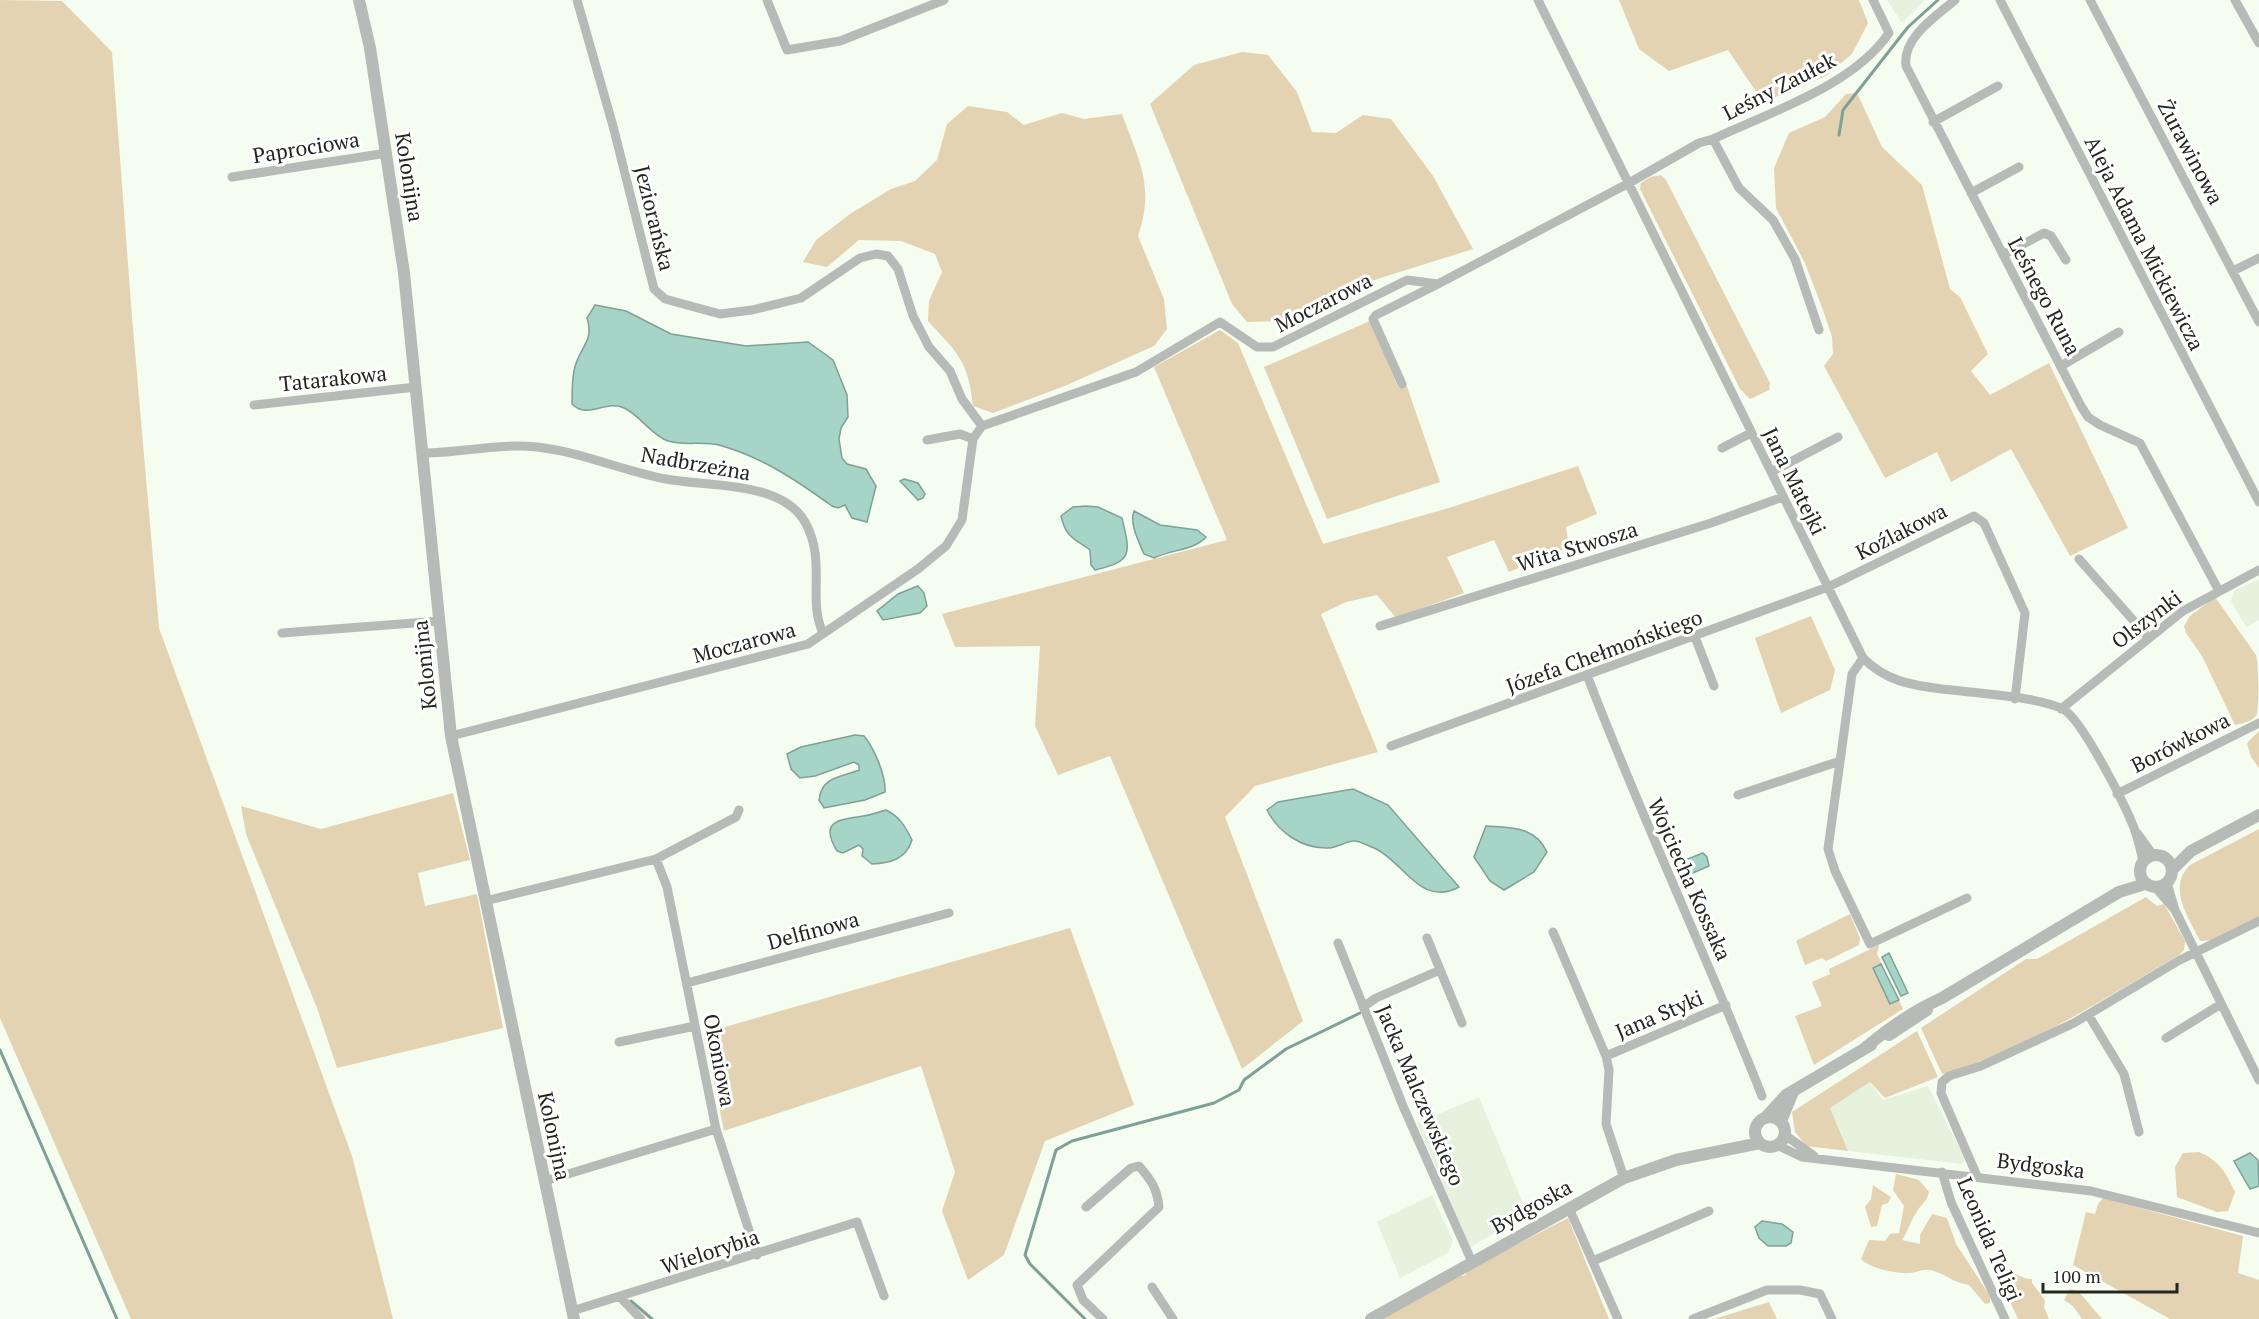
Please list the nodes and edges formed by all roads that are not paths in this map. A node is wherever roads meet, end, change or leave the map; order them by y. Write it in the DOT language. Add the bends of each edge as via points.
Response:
graph roads {
  1 [pos="359,0"];
  2 [pos="577,0"];
  3 [pos="767,0"];
  4 [pos="944,0"];
  5 [pos="1538,0"];
  6 [pos="1874,0"];
  7 [pos="1955,0"];
  8 [pos="2000,0"];
  9 [pos="2090,0"];
  10 [pos="2235,0"];
  11 [pos="2259,43"];
  12 [pos="1998,86"];
  13 [pos="1933,122"];
  14 [pos="1713,139"];
  15 [pos="387,153"];
  16 [pos="2019,167"];
  17 [pos="232,177"];
  18 [pos="1629,183"];
  19 [pos="1971,193"];
  20 [pos="2003,255"];
  21 [pos="2259,258"];
  22 [pos="2066,260"];
  23 [pos="2233,271"];
  24 [pos="1438,284"];
  25 [pos="2259,322"];
  26 [pos="1819,330"];
  27 [pos="2119,332"];
  28 [pos="2061,366"];
  29 [pos="1402,384"];
  30 [pos="416,387"];
  31 [pos="254,405"];
  32 [pos="982,426"];
  33 [pos="1751,433"];
  34 [pos="1838,437"];
  35 [pos="973,438"];
  36 [pos="927,440"];
  37 [pos="1722,448"];
  38 [pos="423,453"];
  39 [pos="1771,472"];
  40 [pos="1783,497"];
  41 [pos="2259,502"];
  42 [pos="2079,559"];
  43 [pos="2259,570"];
  44 [pos="1828,587"];
  45 [pos="2219,591"];
  46 [pos="440,621"];
  47 [pos="1380,626"];
  48 [pos="282,633"];
  49 [pos="823,633"];
  50 [pos="1695,637"];
  51 [pos="2148,637"];
  52 [pos="1863,658"];
  53 [pos="1587,675"];
  54 [pos="1714,686"];
  55 [pos="2015,699"];
  56 [pos="2061,709"];
  57 [pos="2259,723"];
  58 [pos="451,736"];
  59 [pos="1392,746"];
  60 [pos="1840,761"];
  61 [pos="2117,794"];
  62 [pos="1738,795"];
  63 [pos="739,810"];
  64 [pos="2259,814"];
  65 [pos="656,859"];
  66 [pos="2159,861"];
  67 [pos="2152,882"];
  68 [pos="1967,898"];
  69 [pos="485,901"];
  70 [pos="949,913"];
  71 [pos="2259,921"];
  72 [pos="1553,932"];
  73 [pos="1427,938"];
  74 [pos="1338,943"];
  75 [pos="2196,952"];
  76 [pos="1440,970"];
  77 [pos="687,983"];
  78 [pos="2221,1004"];
  79 [pos="1726,1005"];
  80 [pos="1363,1007"];
  81 [pos="2089,1016"];
  82 [pos="1462,1023"];
  83 [pos="695,1026"];
  84 [pos="2166,1038"];
  85 [pos="619,1042"];
  86 [pos="1606,1056"];
  87 [pos="2259,1080"];
  88 [pos="1793,1092"];
  89 [pos="1762,1096"];
  90 [pos="1766,1117"];
  91 [pos="1781,1121"];
  92 [pos="716,1129"];
  93 [pos="1755,1130"];
  94 [pos="2139,1132"];
  95 [pos="1781,1140"];
  96 [pos="1760,1143"];
  97 [pos="1719,1150"];
  98 [pos="1942,1172"];
  99 [pos="1977,1176"];
  100 [pos="1624,1178"];
  101 [pos="544,1181"];
  102 [pos="1086,1207"];
  103 [pos="1569,1208"];
  104 [pos="1709,1210"];
  105 [pos="2259,1233"];
  106 [pos="757,1255"];
  107 [pos="1472,1262"];
  108 [pos="1593,1262"];
  109 [pos="1152,1287"];
  110 [pos="884,1296"];
  111 [pos="620,1297"];
  112 [pos="573,1315"];
  113 [pos="641,1319"];
  114 [pos="1103,1319"];
  115 [pos="1173,1319"];
  116 [pos="1371,1319"];
  117 [pos="1618,1319"];
  118 [pos="1693,1319"];
  119 [pos="1832,1319"];
  120 [pos="2005,1319"];
  1 -- 15 [label="street, Kolonijna"];
  2 -- 32 [label="street, Jeziorańska" via="654,289 665,299 720,314 752,310 801,298 860,258 888,256 898,269 928,347 950,371 962,399"];
  3 -- 4 [label="street" via="787,50 840,41"];
  5 -- 18 [label="street, Jana Matejki"];
  6 -- 14 [label="street, Leśny Zaułek" via="1889,33 1879,48 1835,82"];
  7 -- 13 [label="street, Leśnego Runa" via="1910,44 1905,60"];
  8 -- 41 [label="street, Aleja Adama Mickiewicza"];
  9 -- 23 [label="street, Żurawinowa"];
  10 -- 11 [label="street"];
  12 -- 13 [label="street"];
  13 -- 19 [label="street, Leśnego Runa"];
  14 -- 18 [label="street"];
  14 -- 26 [label="street, Leśny Zaułek" via="1739,188 1773,220 1795,259"];
  15 -- 17 [label="street, Paprociowa"];
  15 -- 30 [label="street, Kolonijna"];
  16 -- 19 [label="street"];
  18 -- 24 [label="street"];
  18 -- 33 [label="street, Jana Matejki"];
  19 -- 20 [label="street, Leśnego Runa"];
  20 -- 22 [label="street" via="2044,233 2054,239"];
  20 -- 28 [label="street, Leśnego Runa"];
  21 -- 23 [label="street"];
  23 -- 25 [label="street, Żurawinowa"];
  24 -- 29 [label="street" via="1373,319"];
  24 -- 32 [label="street, Moczarowa" via="1407,280 1273,347 1257,347 1220,322 1136,372"];
  27 -- 28 [label="street"];
  28 -- 45 [label="street, Leśnego Runa" via="2088,417 2140,443"];
  30 -- 31 [label="street, Tatarakowa"];
  30 -- 38 [label="street, Kolonijna"];
  32 -- 35 [label="street, Moczarowa"];
  33 -- 37 [label="street"];
  33 -- 39 [label="street, Jana Matejki"];
  34 -- 39 [label="street"];
  35 -- 36 [label="street" via="960,434"];
  35 -- 49 [label="street, Moczarowa" via="962,520 946,546"];
  38 -- 46 [label="street, Kolonijna"];
  38 -- 49 [label="street, Nadbrzeżna" via="537,447 667,479 730,484 783,501 804,520 815,545 819,571 817,620"];
  39 -- 40 [label="street, Jana Matejki"];
  40 -- 44 [label="street, Jana Matejki"];
  40 -- 47 [label="street, Wita Stwosza"];
  42 -- 51 [label="street"];
  43 -- 45 [label="street, Olszynki"];
  44 -- 50 [label="street, Józefa Chełmońskiego"];
  44 -- 52 [label="street, Jana Matejki"];
  44 -- 55 [label="street, Koźlakowa" via="1974,516 1984,523 2025,613"];
  45 -- 51 [label="street, Olszynki"];
  46 -- 48 [label="street"];
  46 -- 58 [label="street, Kolonijna"];
  49 -- 58 [label="street, Moczarowa" via="808,644 787,651"];
  50 -- 53 [label="street, Józefa Chełmońskiego"];
  50 -- 54 [label="street"];
  51 -- 56 [label="street, Olszynki"];
  52 -- 55 [label="street, Jana Matejki" via="1875,670 1902,683"];
  52 -- 60 [label="street" via="1852,674"];
  53 -- 59 [label="street, Józefa Chełmońskiego"];
  53 -- 79 [label="street, Wojciecha Kossaka" via="1622,768"];
  55 -- 56 [label="street, Jana Matejki" via="2044,702"];
  56 -- 61 [label="street, Jana Matejki" via="2077,720"];
  57 -- 61 [label="street, Borówkowa"];
  58 -- 69 [label="street, Kolonijna"];
  60 -- 62 [label="street"];
  60 -- 68 [label="street" via="1830,858 1870,944"];
  61 -- 66 [label="street, Jana Matejki" via="2136,832"];
  63 -- 65 [label="street" via="736,817"];
  64 -- 66 [label="street" via="2191,851"];
  65 -- 69 [label="street"];
  65 -- 77 [label="street, Okoniowa" via="667,886"];
  66 -- 67 [label="street"];
  66 -- 67 [label="street"];
  67 -- 75 [label="street" via="2175,910"];
  67 -- 88 [label="street" via="2127,880 2119,892"];
  69 -- 101 [label="street, Kolonijna"];
  70 -- 77 [label="street, Delfinowa"];
  71 -- 75 [label="street"];
  72 -- 86 [label="street"];
  73 -- 76 [label="street"];
  74 -- 80 [label="street, Jacka Malczewskiego"];
  75 -- 78 [label="street"];
  75 -- 81 [label="street"];
  76 -- 80 [label="street"];
  76 -- 82 [label="street"];
  77 -- 83 [label="street, Okoniowa"];
  78 -- 84 [label="street"];
  78 -- 87 [label="street"];
  79 -- 86 [label="street, Jana Styki"];
  79 -- 89 [label="street, Wojciecha Kossaka"];
  80 -- 107 [label="street, Jacka Malczewskiego"];
  81 -- 94 [label="street" via="2124,1074"];
  81 -- 99 [label="street" via="1942,1082 1941,1093"];
  83 -- 85 [label="street"];
  83 -- 92 [label="street, Okoniowa"];
  86 -- 100 [label="street" via="1606,1124"];
  88 -- 90 [label="street" via="1781,1099"];
  88 -- 91 [label="street"];
  90 -- 91 [label="street"];
  90 -- 93 [label="street"];
  91 -- 95 [label="street"];
  92 -- 101 [label="street, Okoniowa"];
  92 -- 106 [label="street"];
  93 -- 96 [label="street"];
  93 -- 97 [label="street, Bydgoska"];
  95 -- 96 [label="street" via="1768,1147"];
  95 -- 98 [label="street, Bydgoska" via="1814,1156"];
  96 -- 97 [label="street, Bydgoska"];
  97 -- 100 [label="street, Bydgoska"];
  98 -- 99 [label="street, Bydgoska"];
  98 -- 120 [label="street, Leonida Teligi" via="1951,1202"];
  99 -- 105 [label="street, Bydgoska" via="2091,1191"];
  100 -- 103 [label="street, Bydgoska"];
  101 -- 112 [label="street, Kolonijna"];
  102 -- 114 [label="street" via="1131,1168 1139,1166 1158,1193 1158,1207 1077,1285 1083,1300"];
  103 -- 107 [label="street, Bydgoska"];
  103 -- 108 [label="street"];
  104 -- 108 [label="street"];
  106 -- 110 [label="street, Wielorybia" via="857,1222"];
  106 -- 111 [label="street, Wielorybia"];
  107 -- 116 [label="street, Bydgoska"];
  108 -- 117 [label="street"];
  109 -- 115 [label="street"];
  111 -- 112 [label="street, Wielorybia"];
  111 -- 113 [label="street"];
  118 -- 119 [label="street" via="1767,1290 1800,1290 1820,1294"];
}
